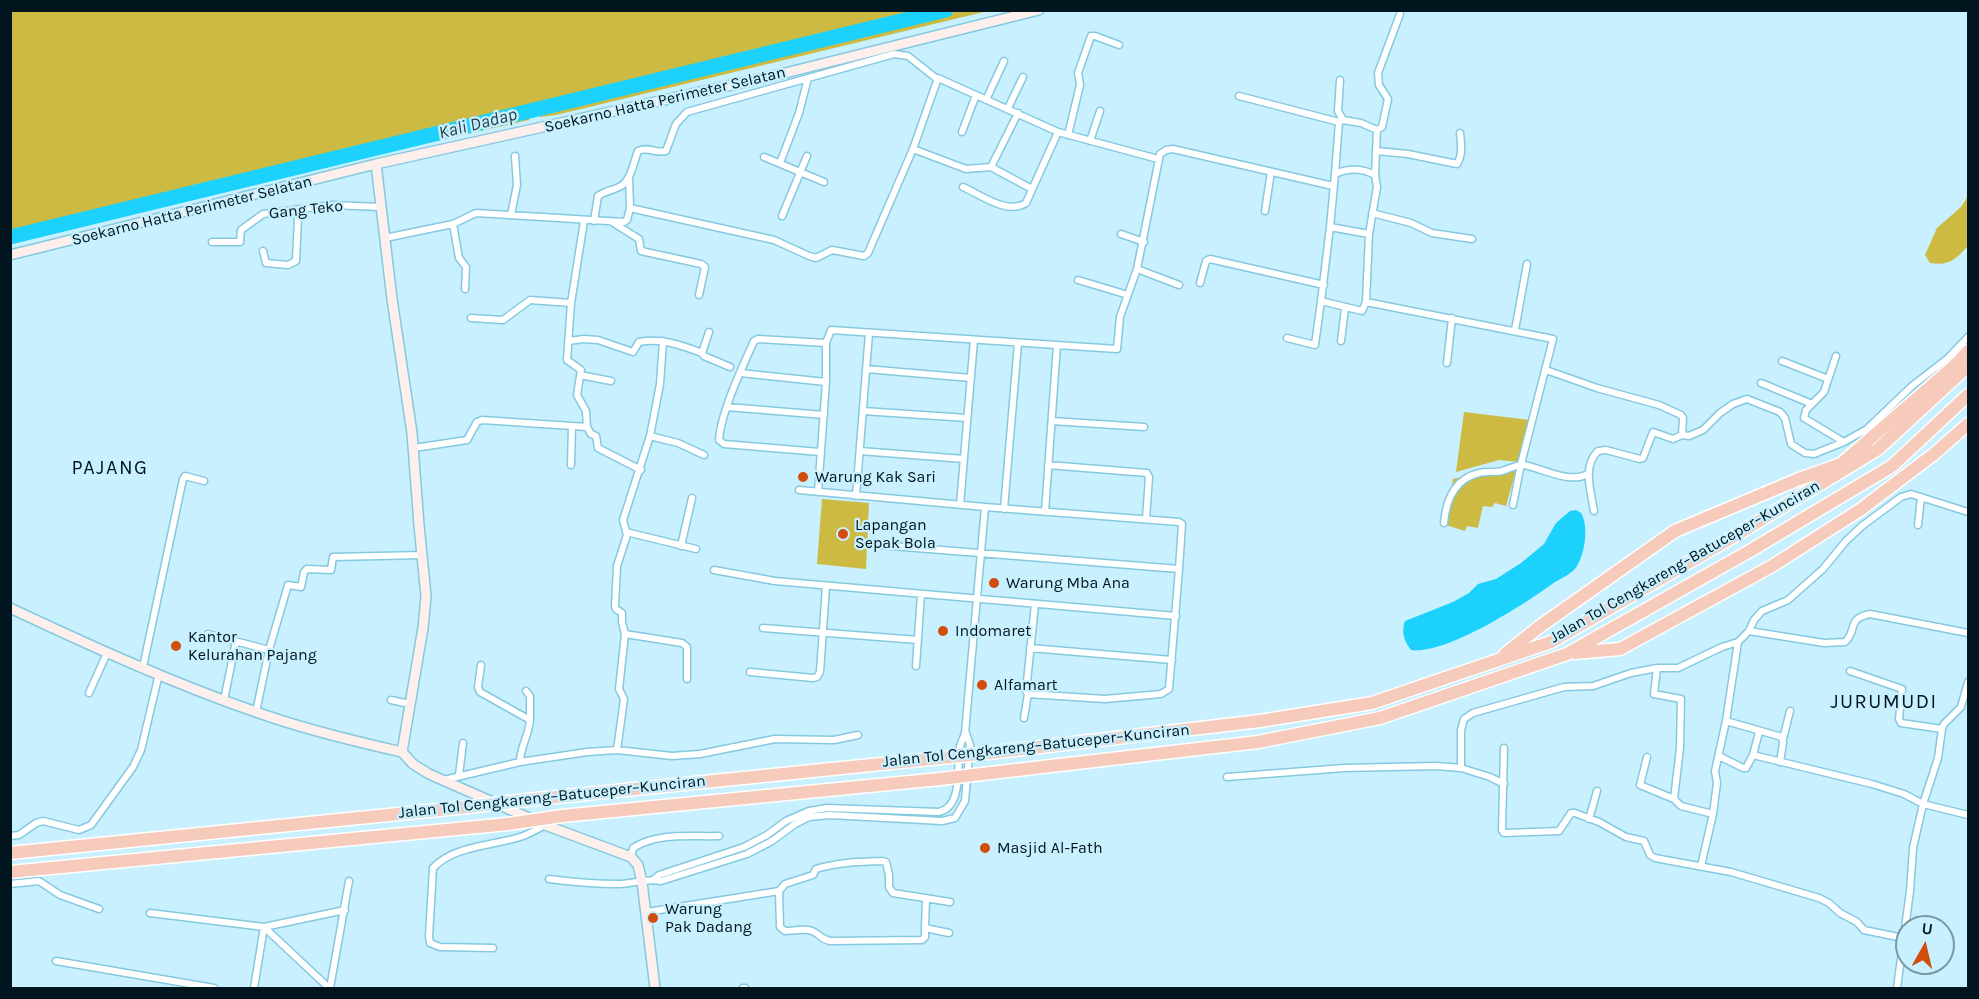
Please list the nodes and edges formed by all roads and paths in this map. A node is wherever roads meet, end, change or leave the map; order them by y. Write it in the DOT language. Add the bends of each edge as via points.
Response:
graph roads {
  1 [pos="1039,10"];
  2 [pos="1400,14"];
  3 [pos="1119,45"];
  4 [pos="1004,61"];
  5 [pos="1023,77"];
  6 [pos="808,78"];
  7 [pos="937,79"];
  8 [pos="1340,80"];
  9 [pos="976,95"];
  10 [pos="1239,96"];
  11 [pos="986,100"];
  12 [pos="1008,108"];
  13 [pos="1100,111"];
  14 [pos="1018,113"];
  15 [pos="1341,121"];
  16 [pos="1377,130"];
  17 [pos="962,132"];
  18 [pos="1058,132"];
  19 [pos="1460,133"];
  20 [pos="1068,135"];
  21 [pos="1090,141"];
  22 [pos="913,149"];
  23 [pos="1376,151"];
  24 [pos="515,156"];
  25 [pos="807,156"];
  26 [pos="764,157"];
  27 [pos="1158,159"];
  28 [pos="780,163"];
  29 [pos="376,164"];
  30 [pos="991,167"];
  31 [pos="800,172"];
  32 [pos="1271,172"];
  33 [pos="1335,174"];
  34 [pos="1375,175"];
  35 [pos="629,176"];
  36 [pos="824,182"];
  37 [pos="1333,186"];
  38 [pos="963,187"];
  39 [pos="1032,189"];
  40 [pos="381,207"];
  41 [pos="630,208"];
  42 [pos="293,210"];
  43 [pos="1265,211"];
  44 [pos="1372,213"];
  45 [pos="511,215"];
  46 [pos="782,216"];
  47 [pos="584,221"];
  48 [pos="594,221"];
  49 [pos="612,222"];
  50 [pos="453,224"];
  51 [pos="1330,227"];
  52 [pos="1121,234"];
  53 [pos="1369,234"];
  54 [pos="385,238"];
  55 [pos="1472,239"];
  56 [pos="212,242"];
  57 [pos="1144,242"];
  58 [pos="263,251"];
  59 [pos="10,255"];
  60 [pos="1527,264"];
  61 [pos="1137,269"];
  62 [pos="1078,280"];
  63 [pos="1200,283"];
  64 [pos="1179,285"];
  65 [pos="1324,285"];
  66 [pos="465,289"];
  67 [pos="699,295"];
  68 [pos="1128,295"];
  69 [pos="1321,301"];
  70 [pos="1366,302"];
  71 [pos="570,303"];
  72 [pos="1345,308"];
  73 [pos="471,318"];
  74 [pos="1452,318"];
  75 [pos="1515,330"];
  76 [pos="709,332"];
  77 [pos="869,333"];
  78 [pos="1968,337"];
  79 [pos="1287,338"];
  80 [pos="974,340"];
  81 [pos="568,341"];
  82 [pos="663,341"];
  83 [pos="1341,341"];
  84 [pos="826,343"];
  85 [pos="1018,343"];
  86 [pos="1058,345"];
  87 [pos="1968,351"];
  88 [pos="702,353"];
  89 [pos="1836,356"];
  90 [pos="1782,361"];
  91 [pos="1447,363"];
  92 [pos="1968,366"];
  93 [pos="730,367"];
  94 [pos="866,369"];
  95 [pos="1546,370"];
  96 [pos="740,374"];
  97 [pos="580,375"];
  98 [pos="971,378"];
  99 [pos="1828,379"];
  100 [pos="611,381"];
  101 [pos="826,382"];
  102 [pos="1761,383"];
  103 [pos="1968,395"];
  104 [pos="1812,404"];
  105 [pos="728,407"];
  106 [pos="863,411"];
  107 [pos="824,415"];
  108 [pos="968,418"];
  109 [pos="1052,421"];
  110 [pos="1968,424"];
  111 [pos="572,426"];
  112 [pos="587,427"];
  113 [pos="1144,427"];
  114 [pos="1682,435"];
  115 [pos="650,436"];
  116 [pos="1844,442"];
  117 [pos="414,448"];
  118 [pos="860,451"];
  119 [pos="820,452"];
  120 [pos="704,455"];
  121 [pos="964,459"];
  122 [pos="1521,464"];
  123 [pos="571,465"];
  124 [pos="1048,465"];
  125 [pos="640,470"];
  126 [pos="1588,474"];
  127 [pos="204,481"];
  128 [pos="799,490"];
  129 [pos="818,492"];
  130 [pos="856,496"];
  131 [pos="1921,497"];
  132 [pos="692,498"];
  133 [pos="960,505"];
  134 [pos="1513,505"];
  135 [pos="986,507"];
  136 [pos="1004,508"];
  137 [pos="1594,511"];
  138 [pos="1045,512"];
  139 [pos="1968,512"];
  140 [pos="1146,519"];
  141 [pos="1444,523"];
  142 [pos="1918,525"];
  143 [pos="626,532"];
  144 [pos="879,545"];
  145 [pos="681,546"];
  146 [pos="696,549"];
  147 [pos="981,554"];
  148 [pos="423,555"];
  149 [pos="1179,569"];
  150 [pos="714,570"];
  151 [pos="826,586"];
  152 [pos="921,594"];
  153 [pos="977,599"];
  154 [pos="1035,604"];
  155 [pos="10,608"];
  156 [pos="1176,616"];
  157 [pos="763,628"];
  158 [pos="1749,631"];
  159 [pos="823,633"];
  160 [pos="1968,633"];
  161 [pos="208,634"];
  162 [pos="625,634"];
  163 [pos="918,640"];
  164 [pos="236,641"];
  165 [pos="1738,642"];
  166 [pos="1030,648"];
  167 [pos="269,650"];
  168 [pos="107,653"];
  169 [pos="1567,654"];
  170 [pos="1172,660"];
  171 [pos="1497,660"];
  172 [pos="481,665"];
  173 [pos="916,666"];
  174 [pos="143,667"];
  175 [pos="1657,668"];
  176 [pos="1850,671"];
  177 [pos="750,672"];
  178 [pos="159,674"];
  179 [pos="687,680"];
  180 [pos="1968,682"];
  181 [pos="526,691"];
  182 [pos="89,693"];
  183 [pos="1028,694"];
  184 [pos="224,700"];
  185 [pos="391,700"];
  186 [pos="410,704"];
  187 [pos="1790,711"];
  188 [pos="256,712"];
  189 [pos="1024,718"];
  190 [pos="530,720"];
  191 [pos="1726,721"];
  192 [pos="1942,729"];
  193 [pos="1759,732"];
  194 [pos="965,733"];
  195 [pos="858,735"];
  196 [pos="1783,739"];
  197 [pos="463,743"];
  198 [pos="1504,748"];
  199 [pos="617,750"];
  200 [pos="402,752"];
  201 [pos="1753,755"];
  202 [pos="1719,756"];
  203 [pos="1647,757"];
  204 [pos="520,762"];
  205 [pos="1780,762"];
  206 [pos="1461,768"];
  207 [pos="459,775"];
  208 [pos="1227,777"];
  209 [pos="444,780"];
  210 [pos="1504,784"];
  211 [pos="1597,791"];
  212 [pos="1674,799"];
  213 [pos="1923,804"];
  214 [pos="1713,814"];
  215 [pos="1968,815"];
  216 [pos="1589,819"];
  217 [pos="545,825"];
  218 [pos="10,836"];
  219 [pos="719,836"];
  220 [pos="10,853"];
  221 [pos="631,857"];
  222 [pos="1701,866"];
  223 [pos="10,872"];
  224 [pos="549,879"];
  225 [pos="654,879"];
  226 [pos="349,881"];
  227 [pos="642,882"];
  228 [pos="10,884"];
  229 [pos="778,891"];
  230 [pos="926,898"];
  231 [pos="950,902"];
  232 [pos="99,909"];
  233 [pos="345,910"];
  234 [pos="646,912"];
  235 [pos="150,914"];
  236 [pos="1906,915"];
  237 [pos="264,927"];
  238 [pos="925,928"];
  239 [pos="949,933"];
  240 [pos="1895,936"];
  241 [pos="493,948"];
  242 [pos="56,961"];
  243 [pos="214,988"];
  244 [pos="254,988"];
  245 [pos="329,988"];
  246 [pos="655,988"];
  1 -- 29 [label="main road, Soekarno Hatta Perimeter Selatan" via="781,74"];
  2 -- 16 [label="street" via="1378,73 1379,85 1388,99 1382,127"];
  3 -- 20 [label="street" via="1090,36 1078,73 1080,85"];
  4 -- 11 [label="street"];
  5 -- 12 [label="street"];
  6 -- 7 [label="street" via="903,54"];
  6 -- 28 [label="street"];
  6 -- 35 [label="street" via="687,112 676,124 666,151 638,151"];
  7 -- 9 [label="street"];
  7 -- 22 [label="street"];
  8 -- 15 [label="street"];
  9 -- 11 [label="street"];
  9 -- 17 [label="street"];
  10 -- 15 [label="street"];
  11 -- 12 [label="street"];
  12 -- 14 [label="street"];
  13 -- 21 [label="street"];
  14 -- 18 [label="street"];
  14 -- 30 [label="street"];
  15 -- 16 [label="street"];
  15 -- 33 [label="street"];
  16 -- 23 [label="street"];
  18 -- 20 [label="street"];
  18 -- 39 [label="street"];
  19 -- 23 [label="street" via="1457,164"];
  20 -- 21 [label="street"];
  21 -- 27 [label="street"];
  22 -- 30 [label="street" via="966,169"];
  22 -- 41 [label="street" via="864,256 832,250 816,258 774,240"];
  23 -- 34 [label="street"];
  24 -- 45 [label="street" via="517,185"];
  25 -- 31 [label="street"];
  26 -- 28 [label="street"];
  27 -- 32 [label="street" via="1160,154 1173,149"];
  27 -- 57 [label="street"];
  28 -- 31 [label="street"];
  29 -- 40 [label="main road"];
  29 -- 59 [label="main road, Soekarno Hatta Perimeter Selatan"];
  30 -- 39 [label="street"];
  31 -- 36 [label="street"];
  31 -- 46 [label="street"];
  32 -- 37 [label="street"];
  32 -- 43 [label="street"];
  33 -- 34 [label="street" via="1353,169"];
  33 -- 37 [label="street"];
  34 -- 44 [label="street" via="1377,188"];
  35 -- 41 [label="street"];
  35 -- 48 [label="street" via="621,186 598,196"];
  37 -- 51 [label="street"];
  38 -- 39 [label="street" via="1009,208 1026,203"];
  40 -- 42 [label="street, Gang Teko" via="332,205"];
  40 -- 54 [label="main road"];
  41 -- 49 [label="street" via="627,220"];
  42 -- 56 [label="street, Gang Teko" via="255,218 241,230 240,242"];
  42 -- 58 [label="street" via="298,218 296,261 288,265 266,263"];
  44 -- 53 [label="street"];
  44 -- 55 [label="street" via="1411,223 1431,233"];
  45 -- 47 [label="street"];
  45 -- 50 [label="street" via="476,213"];
  47 -- 48 [label="street"];
  47 -- 71 [label="street"];
  48 -- 49 [label="street"];
  49 -- 67 [label="street" via="639,239 641,251 705,267"];
  50 -- 54 [label="street"];
  50 -- 66 [label="street" via="459,258 465,267"];
  51 -- 53 [label="street"];
  51 -- 65 [label="street"];
  52 -- 57 [label="street"];
  53 -- 70 [label="street"];
  54 -- 117 [label="main road"];
  57 -- 61 [label="street"];
  60 -- 75 [label="street"];
  61 -- 64 [label="street"];
  61 -- 68 [label="street"];
  62 -- 68 [label="street"];
  63 -- 65 [label="street" via="1210,259"];
  65 -- 69 [label="street"];
  68 -- 86 [label="street" via="1120,317 1117,349"];
  69 -- 72 [label="street"];
  69 -- 79 [label="street" via="1315,345"];
  70 -- 72 [label="street" via="1362,311"];
  70 -- 74 [label="street"];
  71 -- 73 [label="street" via="530,300 503,320"];
  71 -- 81 [label="street"];
  72 -- 83 [label="street"];
  74 -- 75 [label="street"];
  74 -- 91 [label="street"];
  75 -- 95 [label="street" via="1553,339"];
  76 -- 88 [label="street"];
  77 -- 80 [label="street"];
  77 -- 84 [label="street" via="831,330"];
  77 -- 94 [label="street"];
  78 -- 116 [label="street" via="1867,429"];
  80 -- 85 [label="street"];
  80 -- 98 [label="street"];
  81 -- 82 [label="street" via="598,340 633,352 639,342"];
  81 -- 97 [label="street" via="567,360 581,370"];
  82 -- 88 [label="street"];
  82 -- 115 [label="street"];
  84 -- 96 [label="street" via="758,339"];
  84 -- 101 [label="street"];
  85 -- 86 [label="street"];
  85 -- 136 [label="street"];
  86 -- 109 [label="street"];
  87 -- 171 [label="highway" via="1841,464 1675,531"];
  88 -- 93 [label="street"];
  89 -- 99 [label="street"];
  90 -- 99 [label="street"];
  92 -- 171 [label="highway, Jalan Tol Cengkareng–Batuceper–Kunciran" via="1878,449 1551,642"];
  94 -- 98 [label="street"];
  94 -- 106 [label="street"];
  95 -- 114 [label="street" via="1667,408 1683,418"];
  95 -- 122 [label="street"];
  96 -- 101 [label="street"];
  96 -- 105 [label="street"];
  97 -- 100 [label="street"];
  97 -- 112 [label="street" via="577,395 586,411"];
  98 -- 108 [label="street"];
  99 -- 104 [label="street" via="1824,392"];
  101 -- 107 [label="street"];
  102 -- 104 [label="street"];
  103 -- 169 [label="highway, Jalan Tol Cengkareng–Batuceper–Kunciran" via="1892,466"];
  104 -- 116 [label="street" via="1804,418"];
  105 -- 107 [label="street"];
  105 -- 119 [label="street" via="719,440 724,444"];
  106 -- 108 [label="street"];
  106 -- 118 [label="street"];
  107 -- 119 [label="street"];
  108 -- 121 [label="street"];
  109 -- 113 [label="street"];
  109 -- 124 [label="street"];
  110 -- 169 [label="highway" via="1860,510 1772,566 1620,648"];
  111 -- 112 [label="street"];
  111 -- 117 [label="street" via="482,420 467,440"];
  111 -- 123 [label="street"];
  112 -- 125 [label="street" via="597,439 598,448"];
  114 -- 116 [label="street" via="1703,430 1720,413 1747,399 1780,412 1791,444 1805,453 1814,454"];
  114 -- 126 [label="street" via="1672,439 1653,432 1640,459 1598,451"];
  115 -- 120 [label="street"];
  115 -- 125 [label="street"];
  117 -- 148 [label="main road"];
  118 -- 121 [label="street"];
  118 -- 130 [label="street"];
  119 -- 129 [label="street"];
  121 -- 133 [label="street"];
  122 -- 126 [label="street" via="1563,476"];
  122 -- 134 [label="street"];
  122 -- 141 [label="street" via="1465,478 1448,499"];
  124 -- 138 [label="street"];
  124 -- 140 [label="street" via="1147,473"];
  125 -- 143 [label="street" via="623,520"];
  126 -- 137 [label="street"];
  127 -- 174 [label="street" via="186,476 183,479"];
  128 -- 129 [label="street"];
  129 -- 130 [label="street"];
  130 -- 133 [label="street"];
  131 -- 139 [label="street"];
  131 -- 142 [label="street"];
  131 -- 158 [label="street" via="1900,497 1862,526 1788,600 1762,611"];
  132 -- 145 [label="street"];
  133 -- 135 [label="street"];
  135 -- 136 [label="street"];
  135 -- 147 [label="street"];
  136 -- 138 [label="street"];
  138 -- 140 [label="street"];
  140 -- 149 [label="street" via="1181,522"];
  143 -- 145 [label="street"];
  143 -- 162 [label="street" via="617,566 615,596"];
  144 -- 147 [label="street"];
  145 -- 146 [label="street"];
  147 -- 149 [label="street"];
  147 -- 153 [label="street"];
  148 -- 167 [label="street" via="333,557 331,570 305,570 302,587 286,586"];
  148 -- 186 [label="main road" via="426,596"];
  149 -- 156 [label="street"];
  150 -- 151 [label="street"];
  151 -- 152 [label="street"];
  151 -- 159 [label="street"];
  152 -- 153 [label="street"];
  152 -- 163 [label="street"];
  153 -- 154 [label="street"];
  153 -- 194 [label="street"];
  154 -- 156 [label="street"];
  154 -- 166 [label="street"];
  155 -- 168 [label="main road"];
  156 -- 170 [label="street"];
  157 -- 159 [label="street"];
  158 -- 160 [label="street" via="1824,643 1845,642 1859,616 1870,614"];
  158 -- 165 [label="street"];
  159 -- 163 [label="street"];
  159 -- 177 [label="street" via="817,677"];
  161 -- 164 [label="street"];
  162 -- 179 [label="street" via="682,643 687,647"];
  162 -- 199 [label="street" via="619,688 624,699"];
  163 -- 173 [label="street"];
  164 -- 167 [label="street"];
  164 -- 184 [label="street"];
  165 -- 175 [label="street" via="1678,668"];
  165 -- 191 [label="street"];
  166 -- 170 [label="street"];
  166 -- 183 [label="street"];
  167 -- 188 [label="street"];
  168 -- 174 [label="main road"];
  168 -- 182 [label="street"];
  169 -- 223 [label="highway, Jalan Tol Cengkareng–Batuceper–Kunciran, bridge" via="1380,718 1258,742 940,779"];
  170 -- 183 [label="street" via="1169,689 1161,694 1105,699"];
  171 -- 220 [label="highway, Jalan Tol Cengkareng–Batuceper–Kunciran, bridge" via="1372,703 1260,721 980,754"];
  172 -- 190 [label="street" via="480,692"];
  174 -- 178 [label="main road"];
  175 -- 206 [label="street" via="1593,686 1564,687 1473,713 1464,719 1461,730"];
  175 -- 212 [label="street" via="1654,694 1681,699"];
  176 -- 192 [label="street" via="1902,689 1901,723"];
  178 -- 184 [label="main road"];
  178 -- 218 [label="street" via="141,750 90,825 79,830 43,820 19,835"];
  180 -- 192 [label="street" via="1961,707"];
  181 -- 190 [label="street" via="530,696"];
  183 -- 189 [label="street"];
  184 -- 188 [label="main road"];
  185 -- 186 [label="street"];
  186 -- 200 [label="main road"];
  187 -- 196 [label="street"];
  188 -- 200 [label="main road"];
  190 -- 204 [label="street"];
  191 -- 193 [label="street"];
  191 -- 202 [label="street"];
  192 -- 213 [label="street" via="1938,758"];
  193 -- 196 [label="street"];
  193 -- 201 [label="street"];
  194 -- 225 [label="street" via="960,745 955,798 946,810 809,811 786,820 744,847"];
  194 -- 225 [label="street" via="970,745 965,801 955,818 809,818 747,854 677,876"];
  195 -- 199 [label="street" via="834,740 775,739 672,756"];
  196 -- 205 [label="street"];
  197 -- 207 [label="street"];
  198 -- 210 [label="street"];
  199 -- 204 [label="street"];
  200 -- 209 [label="main road" via="413,764"];
  201 -- 202 [label="street" via="1746,768"];
  201 -- 205 [label="street"];
  202 -- 214 [label="street"];
  203 -- 212 [label="street" via="1640,785"];
  204 -- 207 [label="street"];
  205 -- 213 [label="street" via="1872,784"];
  206 -- 208 [label="street" via="1344,768"];
  206 -- 210 [label="street"];
  207 -- 209 [label="street"];
  209 -- 217 [label="main road"];
  210 -- 216 [label="street" via="1504,833 1560,831 1571,813"];
  211 -- 216 [label="street"];
  212 -- 214 [label="street" via="1681,806"];
  213 -- 215 [label="street"];
  213 -- 236 [label="street" via="1913,848"];
  214 -- 222 [label="street"];
  216 -- 222 [label="street" via="1644,841 1655,858"];
  217 -- 221 [label="main road"];
  217 -- 241 [label="street" via="523,836 449,856 433,868 430,943 440,947"];
  219 -- 221 [label="street" via="677,835 655,840 633,848"];
  221 -- 227 [label="main road"];
  222 -- 240 [label="street" via="1819,898 1864,930"];
  224 -- 227 [label="street" via="589,884"];
  225 -- 227 [label="street"];
  226 -- 233 [label="street"];
  227 -- 234 [label="main road"];
  228 -- 232 [label="street" via="39,881 60,895"];
  229 -- 230 [label="street" via="822,867 882,861 893,893"];
  229 -- 234 [label="street"];
  229 -- 238 [label="street" via="780,927 785,931 808,930 830,941 922,940"];
  230 -- 231 [label="street"];
  230 -- 238 [label="street"];
  233 -- 237 [label="street"];
  233 -- 245 [label="street"];
  234 -- 246 [label="main road"];
  235 -- 237 [label="street"];
  237 -- 244 [label="street"];
  237 -- 245 [label="street"];
  238 -- 239 [label="street"];
  242 -- 243 [label="street"];
}
